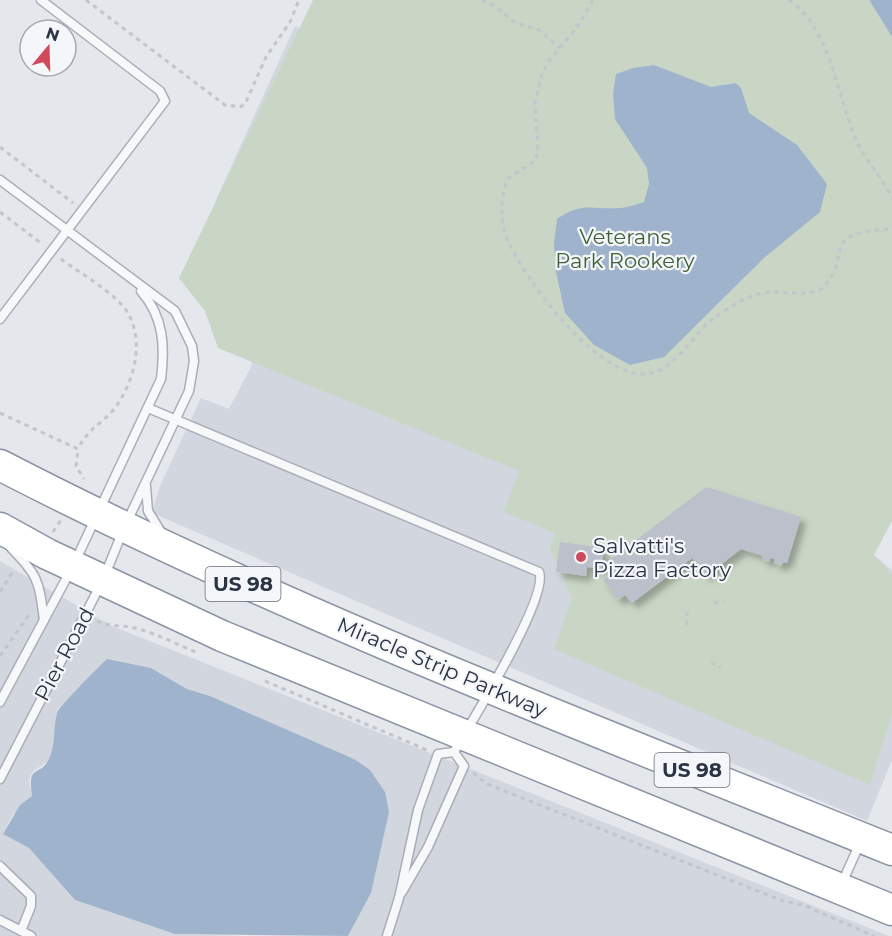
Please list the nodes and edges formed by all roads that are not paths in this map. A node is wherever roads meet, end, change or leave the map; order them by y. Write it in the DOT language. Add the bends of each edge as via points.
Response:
graph roads {
  1 [pos="41,0"];
  2 [pos="0,180"];
  3 [pos="68,232"];
  4 [pos="133,282"];
  5 [pos="0,319"];
  6 [pos="148,408"];
  7 [pos="174,421"];
  8 [pos="0,465"];
  9 [pos="147,479"];
  10 [pos="96,515"];
  11 [pos="0,528"];
  12 [pos="124,528"];
  13 [pos="0,538"];
  14 [pos="176,552"];
  15 [pos="73,566"];
  16 [pos="103,580"];
  17 [pos="44,621"];
  18 [pos="492,689"];
  19 [pos="0,702"];
  20 [pos="459,744"];
  21 [pos="0,779"];
  22 [pos="862,838"];
  23 [pos="892,850"];
  24 [pos="0,866"];
  25 [pos="839,889"];
  26 [pos="399,898"];
  27 [pos="892,910"];
  28 [pos="0,920"];
  29 [pos="21,931"];
  30 [pos="31,936"];
  31 [pos="387,936"];
  1 -- 3 [label="lane" via="164,96 163,105"];
  2 -- 3 [label="lane"];
  3 -- 4 [label="lane"];
  3 -- 5 [label="lane"];
  4 -- 6 [label="lane, Pier Road" via="147,297 163,335 161,379"];
  4 -- 7 [label="lane, Pier Road" via="175,311 192,346 193,377"];
  6 -- 7 [label="lane"];
  6 -- 10 [label="lane, Pier Road"];
  7 -- 9 [label="lane, Pier Road"];
  7 -- 18 [label="lane" via="539,572 541,585"];
  8 -- 10 [label="highway, Miracle Strip Parkway / US 98"];
  9 -- 12 [label="lane, Pier Road"];
  9 -- 14 [label="lane" via="148,511"];
  10 -- 12 [label="highway, Miracle Strip Parkway / US 98"];
  10 -- 15 [label="lane, Pier Road"];
  11 -- 15 [label="highway, US 98"];
  12 -- 14 [label="highway, Miracle Strip Parkway / US 98"];
  12 -- 16 [label="lane, Pier Road"];
  13 -- 17 [label="lane" via="39,581"];
  14 -- 18 [label="highway, Miracle Strip Parkway / US 98"];
  15 -- 16 [label="highway, US 98"];
  15 -- 17 [label="lane, Pier Road"];
  16 -- 20 [label="highway, US 98"];
  16 -- 21 [label="lane, Pier Road"];
  17 -- 19 [label="lane, Pier Road"];
  18 -- 20 [label="lane"];
  18 -- 22 [label="highway, Miracle Strip Parkway / US 98"];
  20 -- 25 [label="highway, US 98"];
  20 -- 26 [label="lane" via="464,766 428,847"];
  20 -- 26 [label="lane" via="438,754 418,810"];
  22 -- 23 [label="highway, Miracle Strip Parkway / US 98"];
  22 -- 25 [label="lane"];
  24 -- 29 [label="lane" via="31,896"];
  25 -- 27 [label="highway, US 98"];
  26 -- 31 [label="lane"];
  28 -- 29 [label="lane"];
  29 -- 30 [label="lane"];
}
